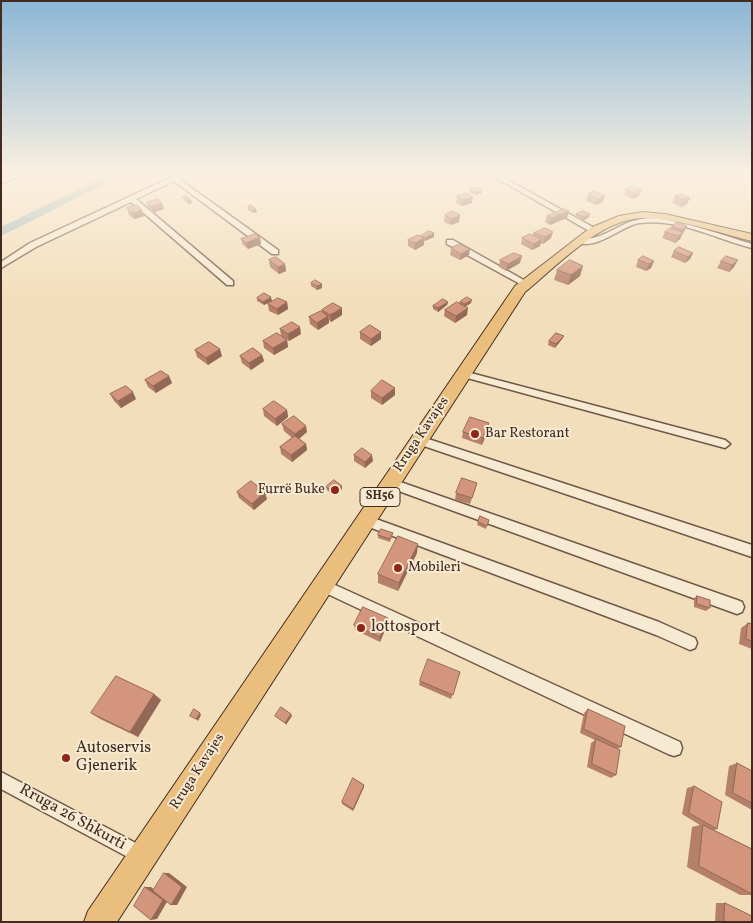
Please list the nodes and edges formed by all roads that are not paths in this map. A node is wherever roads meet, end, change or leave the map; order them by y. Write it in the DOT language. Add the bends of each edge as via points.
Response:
graph roads {
  1 [pos="89,218"];
  2 [pos="154,218"];
  3 [pos="232,218"];
  4 [pos="560,218"];
  5 [pos="623,218"];
  6 [pos="667,218"];
  7 [pos="587,236"];
  8 [pos="752,238"];
  9 [pos="450,242"];
  10 [pos="752,246"];
  11 [pos="276,252"];
  12 [pos="1,266"];
  13 [pos="230,283"];
  14 [pos="525,283"];
  15 [pos="463,374"];
  16 [pos="418,440"];
  17 [pos="725,444"];
  18 [pos="389,484"];
  19 [pos="365,520"];
  20 [pos="752,551"];
  21 [pos="322,586"];
  22 [pos="737,607"];
  23 [pos="690,643"];
  24 [pos="674,748"];
  25 [pos="1,780"];
  26 [pos="143,856"];
  27 [pos="99,922"];
  1 -- 12 [label="street" via="33,245"];
  2 -- 13 [label="street"];
  3 -- 11 [label="street"];
  4 -- 7 [label="street"];
  5 -- 7 [label="main road, Rruga Kavajes / SH56"];
  6 -- 8 [label="main road, Rruga Kavajes / SH56"];
  7 -- 10 [label="street" via="599,241 624,225 646,221 675,224"];
  7 -- 14 [label="main road, Rruga Kavajes / SH56"];
  9 -- 14 [label="street"];
  14 -- 15 [label="main road, Rruga Kavajes / SH56"];
  15 -- 16 [label="main road, Rruga Kavajes / SH56"];
  15 -- 17 [label="street"];
  16 -- 18 [label="main road, Rruga Kavajes / SH56"];
  16 -- 20 [label="street"];
  18 -- 19 [label="main road, Rruga Kavajes / SH56"];
  18 -- 22 [label="street"];
  19 -- 21 [label="main road, Rruga Kavajes / SH56"];
  19 -- 23 [label="street"];
  21 -- 24 [label="street"];
  21 -- 26 [label="main road, Rruga Kavajes / SH56"];
  25 -- 26 [label="street, Rruga 26 Shkurti"];
  26 -- 27 [label="main road, Rruga Kavajes / SH56"];
}
